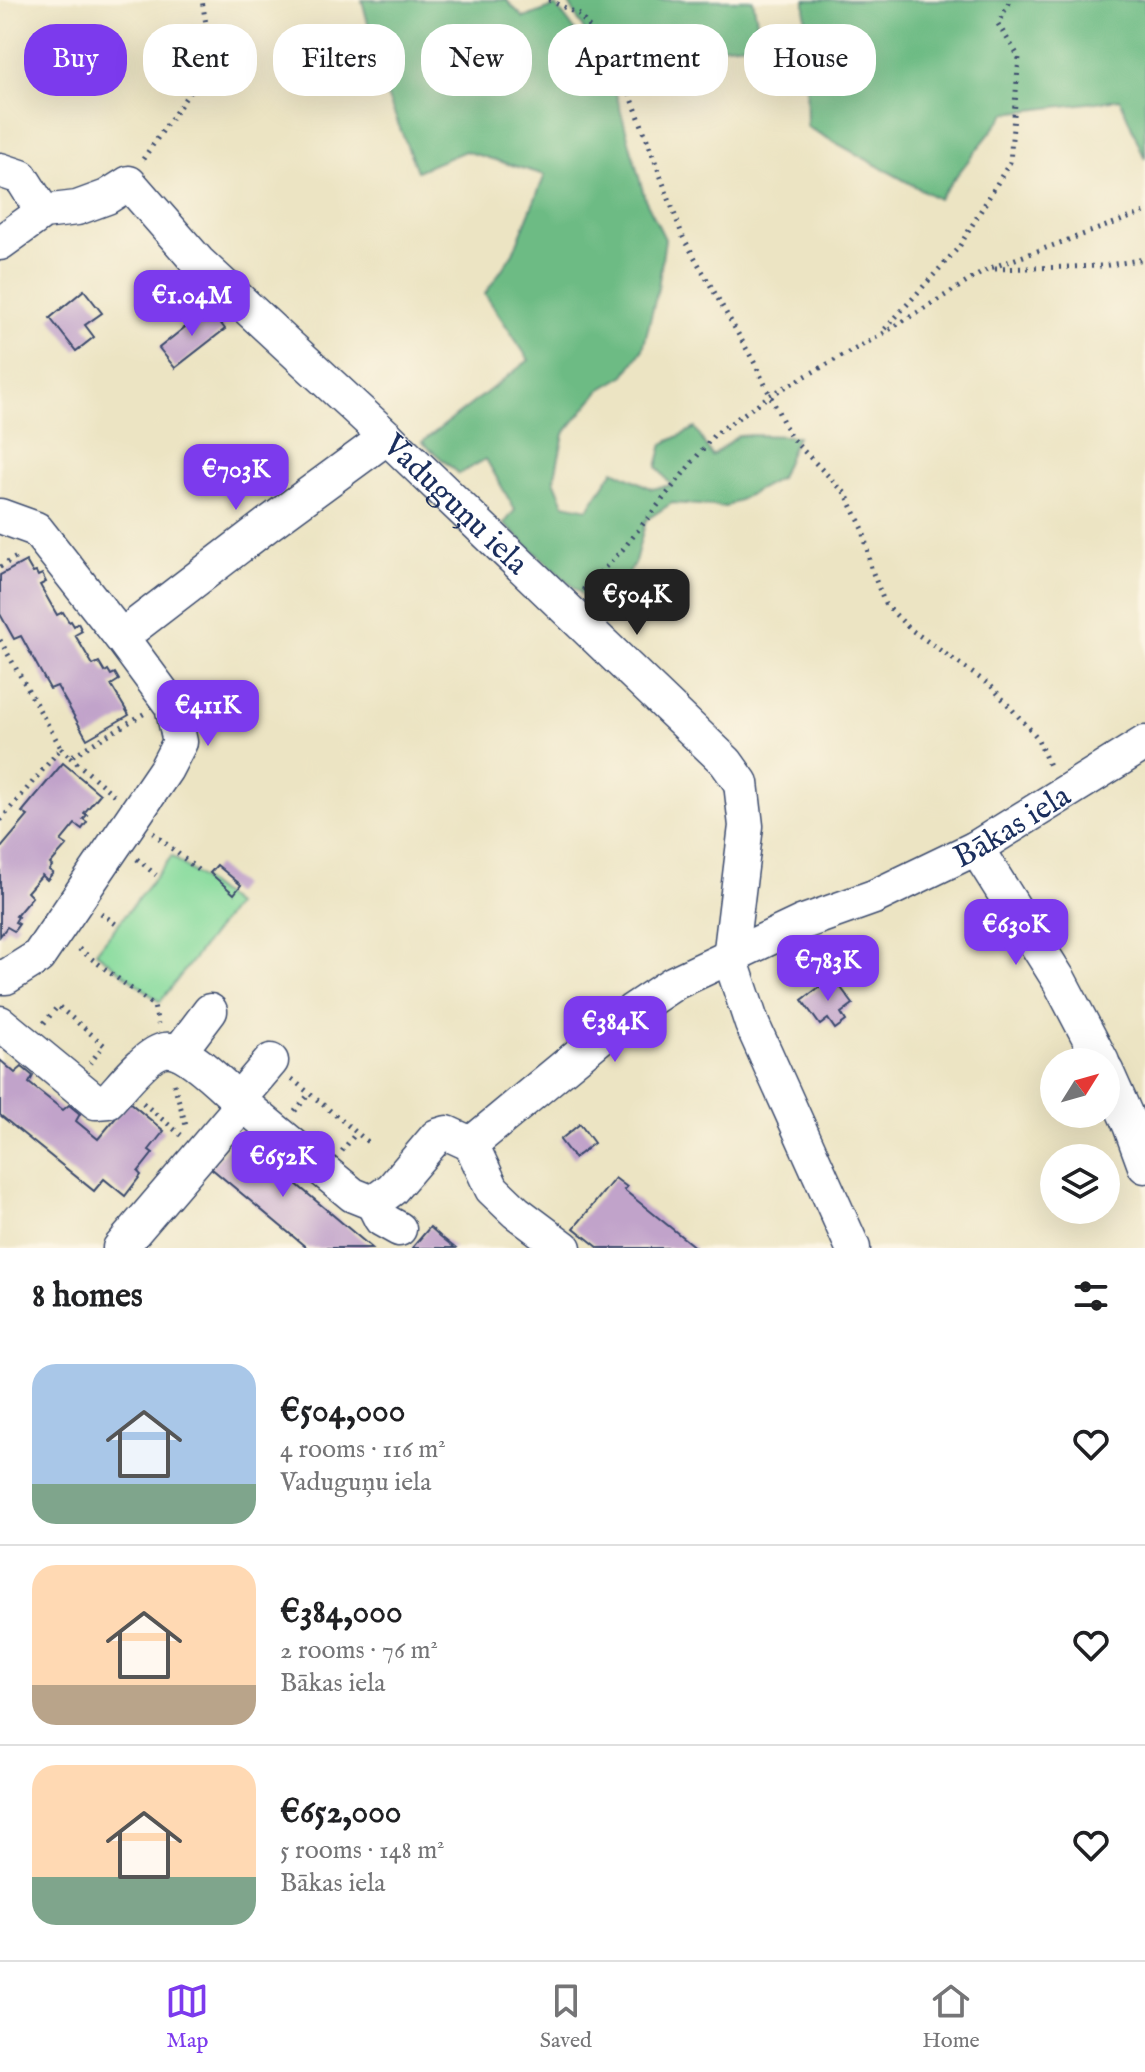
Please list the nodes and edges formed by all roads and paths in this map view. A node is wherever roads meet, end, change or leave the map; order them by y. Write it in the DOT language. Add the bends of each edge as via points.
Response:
graph roads {
  1 [pos="202,0"];
  2 [pos="549,0"];
  3 [pos="1010,0"];
  4 [pos="0,170"];
  5 [pos="129,183"];
  6 [pos="43,212"];
  7 [pos="1145,212"];
  8 [pos="0,243"];
  9 [pos="1145,259"];
  10 [pos="988,269"];
  11 [pos="879,336"];
  12 [pos="769,396"];
  13 [pos="387,437"];
  14 [pos="0,516"];
  15 [pos="22,554"];
  16 [pos="0,567"];
  17 [pos="565,607"];
  18 [pos="121,637"];
  19 [pos="0,642"];
  20 [pos="152,709"];
  21 [pos="1145,743"];
  22 [pos="61,748"];
  23 [pos="70,757"];
  24 [pos="1061,795"];
  25 [pos="126,808"];
  26 [pos="0,821"];
  27 [pos="976,848"];
  28 [pos="195,874"];
  29 [pos="56,931"];
  30 [pos="730,958"];
  31 [pos="0,977"];
  32 [pos="210,1011"];
  33 [pos="0,1023"];
  34 [pos="26,1045"];
  35 [pos="1095,1048"];
  36 [pos="172,1051"];
  37 [pos="271,1061"];
  38 [pos="74,1085"];
  39 [pos="240,1102"];
  40 [pos="1120,1102"];
  41 [pos="368,1142"];
  42 [pos="191,1143"];
  43 [pos="471,1144"];
  44 [pos="1145,1166"];
  45 [pos="373,1203"];
  46 [pos="399,1229"];
  47 [pos="120,1248"];
  48 [pos="564,1248"];
  49 [pos="853,1248"];
  1 -- 5 [label="path" via="212,60"];
  2 -- 12 [label="path" via="580,15 624,77 683,237"];
  3 -- 11 [label="path" via="998,24 1019,57 1010,162 959,247"];
  4 -- 6 [label="street" via="21,177"];
  5 -- 6 [label="street" via="77,208"];
  5 -- 13 [label="street, Vaduguņu iela" via="198,262"];
  6 -- 8 [label="street"];
  7 -- 10 [label="path"];
  9 -- 10 [label="path" via="1103,266"];
  10 -- 11 [label="path"];
  11 -- 12 [label="path"];
  12 -- 17 [label="path" via="714,435 623,549"];
  12 -- 24 [label="path" via="791,438 846,494 863,529 885,604 910,629 991,686 1037,737"];
  13 -- 17 [label="street, Vaduguņu iela"];
  13 -- 18 [label="street"];
  14 -- 18 [label="street" via="36,529"];
  15 -- 16 [label="path"];
  17 -- 30 [label="street, Vaduguņu iela" via="726,762 741,783 746,826"];
  18 -- 25 [label="street" via="172,706 180,742 166,769"];
  19 -- 22 [label="path"];
  20 -- 23 [label="path"];
  21 -- 24 [label="street, Bākas iela"];
  22 -- 23 [label="path"];
  22 -- 26 [label="path"];
  23 -- 25 [label="path"];
  24 -- 27 [label="street, Bākas iela"];
  25 -- 28 [label="path" via="198,870"];
  25 -- 29 [label="street"];
  27 -- 30 [label="street, Bākas iela"];
  27 -- 35 [label="street" via="1059,980"];
  29 -- 31 [label="street" via="38,957"];
  29 -- 36 [label="path" via="154,1006"];
  30 -- 43 [label="street, Bākas iela" via="674,983 632,1011"];
  30 -- 49 [label="street, Vaduguņu iela" via="752,1024"];
  32 -- 36 [label="street"];
  33 -- 34 [label="street"];
  34 -- 38 [label="street"];
  34 -- 38 [label="path" via="58,1006 81,1025 104,1045"];
  36 -- 38 [label="street" via="151,1057 108,1101 96,1102"];
  36 -- 39 [label="street"];
  36 -- 42 [label="path"];
  37 -- 39 [label="street"];
  37 -- 41 [label="path"];
  39 -- 45 [label="street" via="353,1195"];
  39 -- 47 [label="street"];
  40 -- 44 [label="street"];
  43 -- 45 [label="street" via="447,1133 437,1136 392,1189"];
  43 -- 48 [label="street" via="492,1189"];
  45 -- 46 [label="street" via="381,1219"];
}
